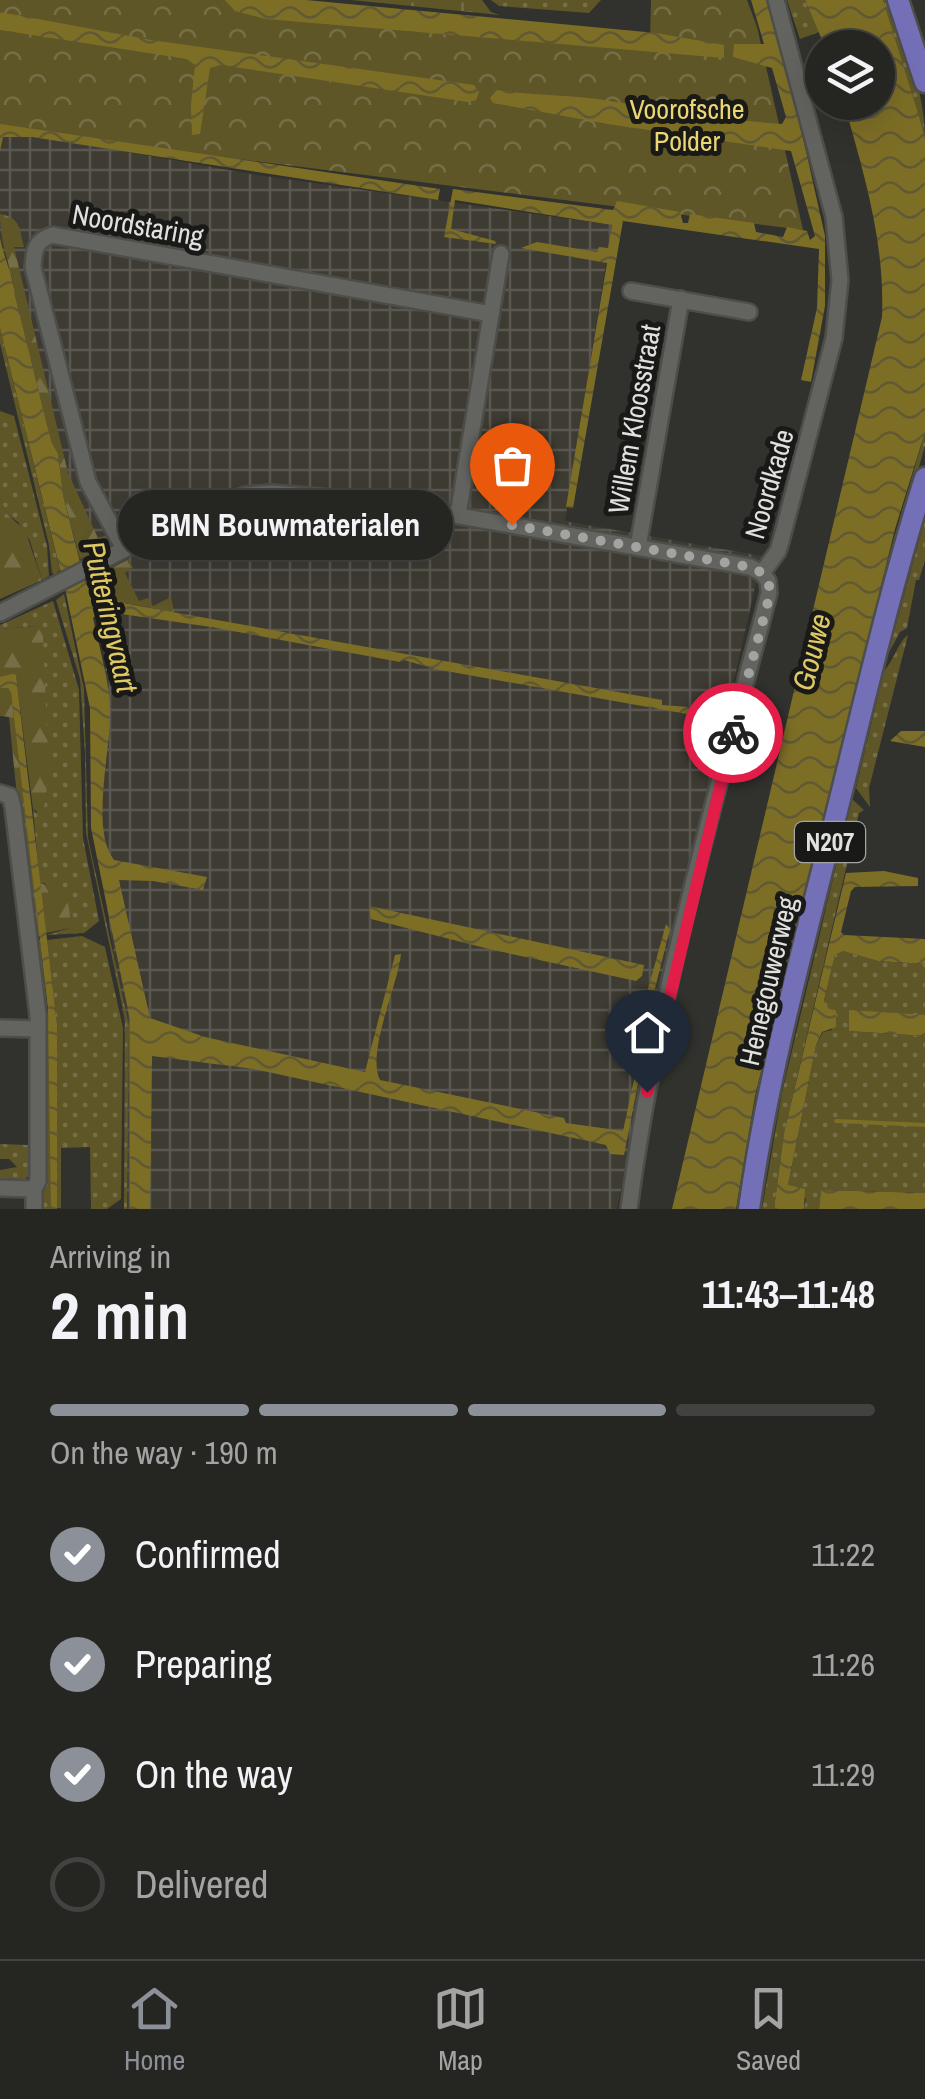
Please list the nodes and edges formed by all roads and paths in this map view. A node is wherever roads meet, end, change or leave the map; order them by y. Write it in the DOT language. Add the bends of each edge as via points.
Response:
graph roads {
  1 [pos="776,0"];
  2 [pos="898,0"];
  3 [pos="925,82"];
  4 [pos="501,254"];
  5 [pos="631,290"];
  6 [pos="680,300"];
  7 [pos="750,312"];
  8 [pos="491,314"];
  9 [pos="925,478"];
  10 [pos="458,516"];
  11 [pos="638,547"];
  12 [pos="124,549"];
  13 [pos="762,572"];
  14 [pos="0,613"];
  15 [pos="5,794"];
  16 [pos="0,1028"];
  17 [pos="38,1029"];
  18 [pos="0,1188"];
  19 [pos="34,1190"];
  20 [pos="34,1209"];
  21 [pos="629,1209"];
  22 [pos="750,1209"];
  1 -- 13 [label="street, Noordkade" via="830,200 840,280 834,338 786,522 778,551"];
  2 -- 3 [label="main road"];
  4 -- 8 [label="street"];
  5 -- 6 [label="street"];
  6 -- 7 [label="street"];
  6 -- 11 [label="street, Willem Kloosstraat"];
  8 -- 10 [label="street"];
  8 -- 12 [label="street, Noordstaring" via="52,234 41,239 33,267 88,482"];
  9 -- 22 [label="main road, Henegouwerweg / N207" via="794,983"];
  10 -- 11 [label="street"];
  10 -- 12 [label="street" via="272,493 205,508"];
  11 -- 13 [label="street"];
  12 -- 14 [label="street"];
  13 -- 21 [label="street, Noordkade" via="770,594 678,949"];
  15 -- 17 [label="street"];
  16 -- 17 [label="street"];
  17 -- 19 [label="street"];
  18 -- 19 [label="street"];
  19 -- 20 [label="street"];
}
